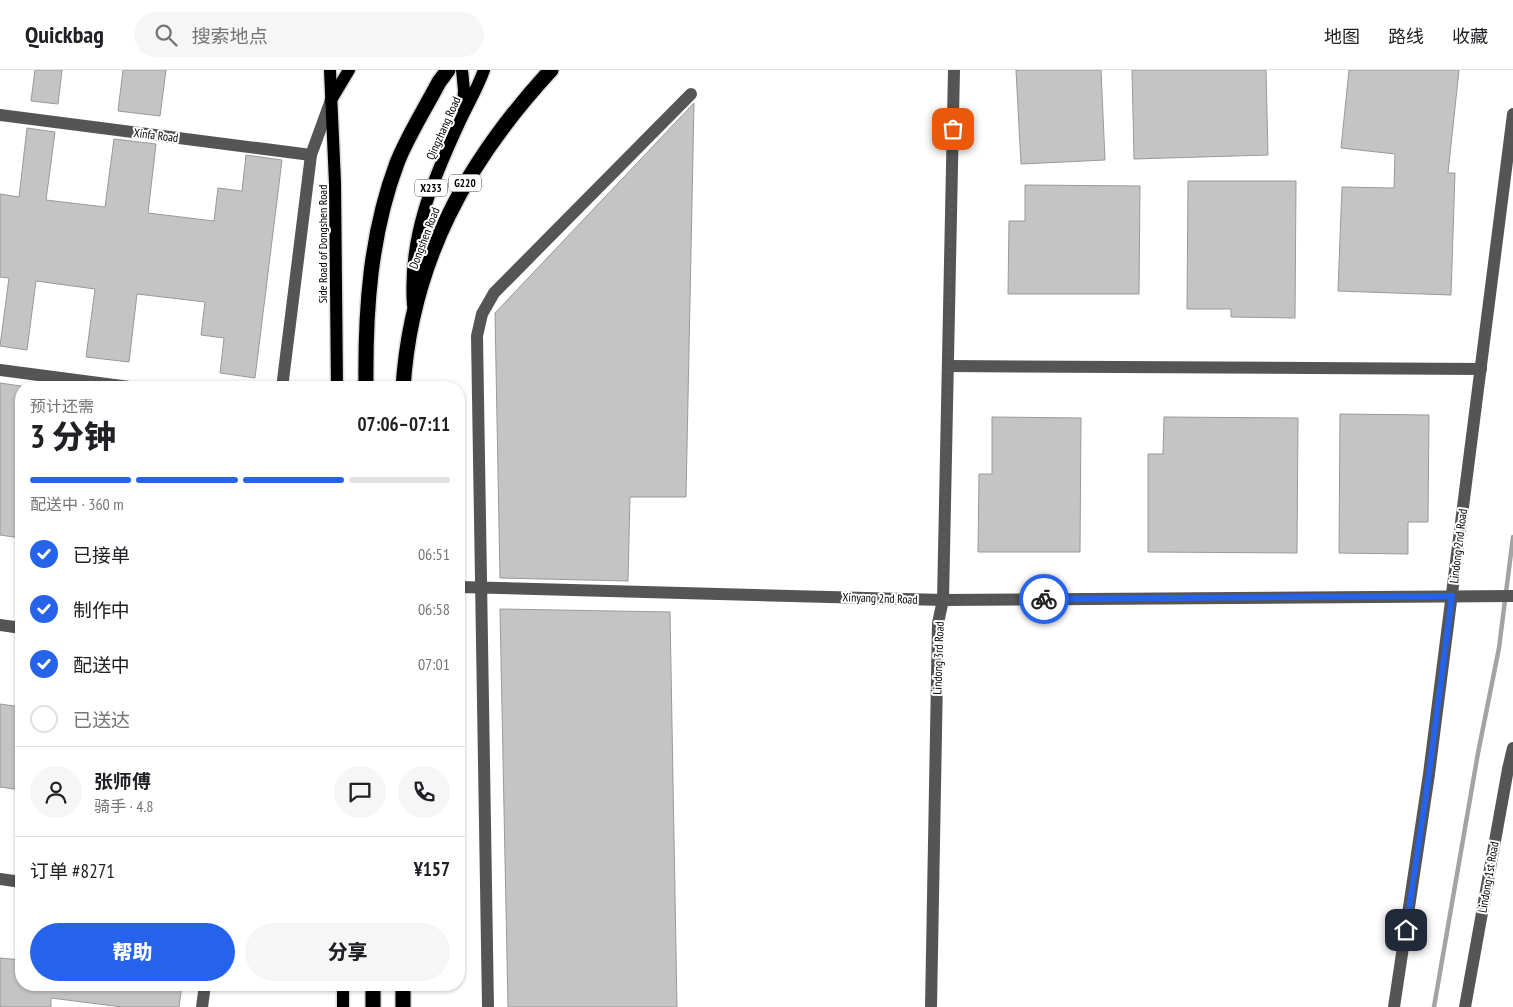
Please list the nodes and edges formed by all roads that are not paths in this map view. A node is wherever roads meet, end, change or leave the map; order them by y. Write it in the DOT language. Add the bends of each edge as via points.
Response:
graph roads {
  1 [pos="330,70"];
  2 [pos="349,70"];
  3 [pos="448,70"];
  4 [pos="462,70"];
  5 [pos="484,70"];
  6 [pos="551,70"];
  7 [pos="954,70"];
  8 [pos="691,94"];
  9 [pos="331,100"];
  10 [pos="1513,114"];
  11 [pos="0,115"];
  12 [pos="462,116"];
  13 [pos="311,155"];
  14 [pos="414,315"];
  15 [pos="948,366"];
  16 [pos="1481,369"];
  17 [pos="0,370"];
  18 [pos="84,381"];
  19 [pos="283,381"];
  20 [pos="337,381"];
  21 [pos="366,381"];
  22 [pos="404,381"];
  23 [pos="465,587"];
  24 [pos="480,587"];
  25 [pos="1452,596"];
  26 [pos="1513,596"];
  27 [pos="943,600"];
  28 [pos="0,625"];
  29 [pos="15,627"];
  30 [pos="1513,748"];
  31 [pos="0,879"];
  32 [pos="15,881"];
  33 [pos="204,991"];
  34 [pos="343,991"];
  35 [pos="373,991"];
  36 [pos="403,991"];
  37 [pos="202,1007"];
  38 [pos="343,1007"];
  39 [pos="373,1007"];
  40 [pos="403,1007"];
  41 [pos="488,1007"];
  42 [pos="931,1007"];
  43 [pos="1394,1007"];
  44 [pos="1465,1007"];
  1 -- 9 [label="main road"];
  2 -- 9 [label="main road"];
  3 -- 21 [label="highway" via="398,162 376,233 369,282"];
  4 -- 12 [label="main road"];
  5 -- 12 [label="main road, Qingzhang Road / X233"];
  6 -- 14 [label="highway, Dongshen Road / G220" via="510,117 464,186 434,246"];
  7 -- 15 [label="street, Lindong 3rd Road"];
  8 -- 24 [label="street" via="494,293 482,314 476,336"];
  9 -- 13 [label="street"];
  9 -- 20 [label="main road, Side Road of Dongshen Road"];
  10 -- 16 [label="street, Lindong 2nd Road"];
  11 -- 13 [label="street, Xinfa Road"];
  12 -- 14 [label="main road, Qingzhang Road / X233" via="421,218 412,274"];
  13 -- 19 [label="street"];
  14 -- 22 [label="highway, Dongshen Road / G220"];
  15 -- 16 [label="street"];
  15 -- 27 [label="street, Lindong 3rd Road"];
  16 -- 25 [label="street, Lindong 2nd Road"];
  17 -- 18 [label="street"];
  23 -- 24 [label="street, Xinyang 2nd Road"];
  24 -- 27 [label="street, Xinyang 2nd Road"];
  24 -- 41 [label="street"];
  25 -- 26 [label="street, Xinyang 2nd Road"];
  25 -- 27 [label="street, Xinyang 2nd Road"];
  25 -- 43 [label="street, Lindong 2nd Road"];
  27 -- 42 [label="street, Lindong 3rd Road" via="938,623"];
  28 -- 29 [label="street"];
  30 -- 44 [label="street, Lindong 1st Road"];
  31 -- 32 [label="street"];
  33 -- 37 [label="street"];
  34 -- 38 [label="main road"];
  35 -- 39 [label="highway"];
  36 -- 40 [label="highway"];
}
